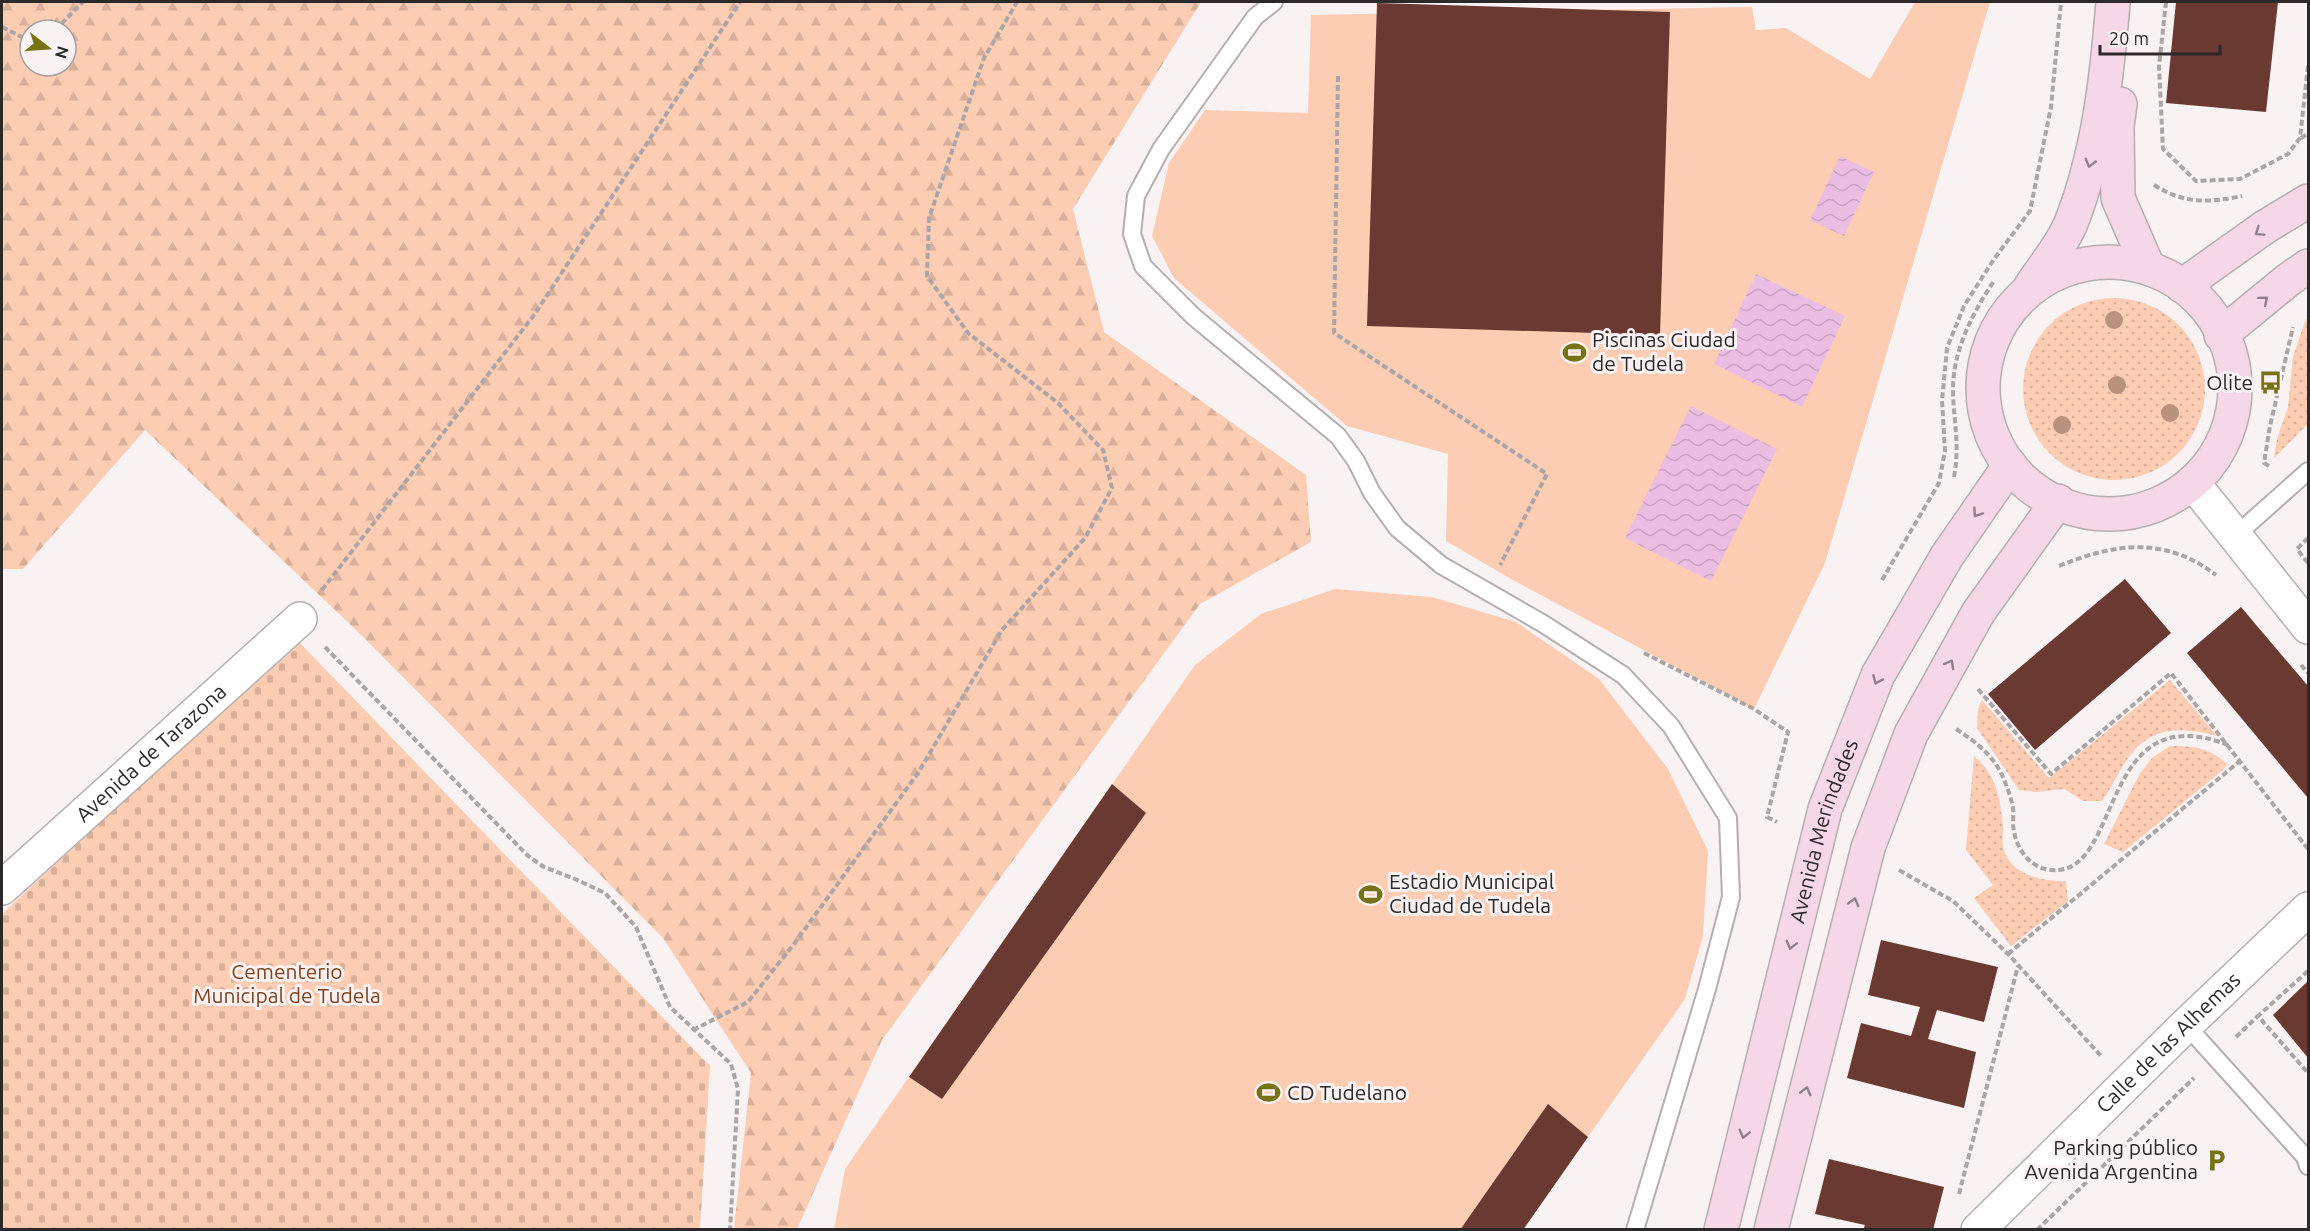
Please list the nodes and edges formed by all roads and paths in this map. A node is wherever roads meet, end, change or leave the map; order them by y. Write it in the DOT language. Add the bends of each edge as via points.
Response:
graph roads {
  1 [pos="83,2"];
  2 [pos="740,2"];
  3 [pos="1017,2"];
  4 [pos="1274,2"];
  5 [pos="2061,2"];
  6 [pos="2113,2"];
  7 [pos="2134,2"];
  8 [pos="2166,2"];
  9 [pos="67,18"];
  10 [pos="2,27"];
  11 [pos="18,35"];
  12 [pos="2308,66"];
  13 [pos="1338,76"];
  14 [pos="2308,134"];
  15 [pos="2300,138"];
  16 [pos="2308,201"];
  17 [pos="2308,266"];
  18 [pos="2148,267"];
  19 [pos="2031,286"];
  20 [pos="2182,286"];
  21 [pos="2297,323"];
  22 [pos="2221,336"];
  23 [pos="2010,465"];
  24 [pos="2275,470"];
  25 [pos="2308,471"];
  26 [pos="2193,483"];
  27 [pos="2058,501"];
  28 [pos="2235,537"];
  29 [pos="2308,538"];
  30 [pos="2308,563"];
  31 [pos="1498,569"];
  32 [pos="2051,569"];
  33 [pos="1882,580"];
  34 [pos="2223,580"];
  35 [pos="300,619"];
  36 [pos="2308,627"];
  37 [pos="1639,650"];
  38 [pos="2294,657"];
  39 [pos="2308,673"];
  40 [pos="1971,697"];
  41 [pos="1960,718"];
  42 [pos="1955,729"];
  43 [pos="1950,738"];
  44 [pos="2229,746"];
  45 [pos="2240,761"];
  46 [pos="1777,822"];
  47 [pos="2308,849"];
  48 [pos="1896,868"];
  49 [pos="2,888"];
  50 [pos="2308,909"];
  51 [pos="2008,954"];
  52 [pos="2018,965"];
  53 [pos="2308,971"];
  54 [pos="2258,1016"];
  55 [pos="2186,1025"];
  56 [pos="693,1030"];
  57 [pos="2111,1050"];
  58 [pos="2215,1058"];
  59 [pos="2308,1073"];
  60 [pos="2308,1166"];
  61 [pos="1959,1195"];
  62 [pos="729,1230"];
  63 [pos="1635,1230"];
  64 [pos="1721,1230"];
  65 [pos="1771,1230"];
  66 [pos="1978,1230"];
  67 [pos="2037,1230"];
  1 -- 9 [label="path"];
  2 -- 35 [label="path" via="534,315"];
  3 -- 56 [label="path" via="984,57 929,218 927,276 968,333 1058,403 1103,450 1112,488 1085,538 1002,630 918,773 794,944 748,1002"];
  4 -- 63 [label="lane" via="1255,17 1161,149 1136,196 1132,234 1143,266 1194,317 1338,436 1397,528 1442,565 1623,675 1671,726 1728,818 1731,897"];
  5 -- 33 [label="path" via="2051,107 2030,211 1964,306 1947,348 1942,401 1946,451 1939,483"];
  6 -- 19 [label="main road, one-way" via="2101,115 2090,164 2070,225"];
  7 -- 18 [label="main road" via="2117,126 2118,198"];
  8 -- 15 [label="path" via="2159,66 2163,149 2196,181 2240,179 2289,154"];
  10 -- 11 [label="path"];
  12 -- 15 [label="path"];
  13 -- 31 [label="path" via="1334,333 1547,474"];
  14 -- 15 [label="path"];
  16 -- 20 [label="main road, one-way"];
  22 -- 17 [label="main road, one-way"];
  18 -- 19 [label="main road" via="2087,261"];
  18 -- 20 [label="main road"];
  19 -- 23 [label="main road" via="2004,314 1986,351 1982,391 1990,430"];
  20 -- 22 [label="main road" via="2205,308"];
  21 -- 24 [label="path" via="2292,329 2264,463"];
  22 -- 26 [label="main road" via="2236,373 2234,414 2219,452"];
  23 -- 27 [label="main road" via="2032,486"];
  23 -- 64 [label="main road, Avenida Merindades, one-way" via="1947,556 1878,675 1825,809"];
  25 -- 28 [label="lane"];
  26 -- 27 [label="main road" via="2162,503 2127,513 2091,513"];
  26 -- 28 [label="street"];
  65 -- 27 [label="main road, one-way" via="1869,848 1911,734 1978,613"];
  28 -- 36 [label="street"];
  29 -- 30 [label="path" via="2297,549"];
  32 -- 34 [label="path" via="2090,553 2140,546 2173,551"];
  35 -- 49 [label="street, Avenida de Tarazona"];
  35 -- 56 [label="path" via="527,855 544,867 605,893 636,927 670,1007"];
  37 -- 46 [label="path" via="1788,732 1767,817"];
  38 -- 39 [label="path"];
  40 -- 44 [label="path" via="1976,686 2051,774 2171,673"];
  41 -- 42 [label="path"];
  42 -- 43 [label="path"];
  42 -- 44 [label="path" via="1983,748 2002,775 2013,810 2016,844 2038,867 2053,871 2069,867 2094,845 2123,782 2154,743 2185,735"];
  44 -- 45 [label="path"];
  45 -- 47 [label="path"];
  45 -- 51 [label="path"];
  48 -- 51 [label="path" via="1953,901"];
  50 -- 55 [label="street, Calle de las Alhemas"];
  51 -- 52 [label="path"];
  52 -- 57 [label="path" via="2103,1058"];
  52 -- 61 [label="path"];
  53 -- 54 [label="path"];
  54 -- 58 [label="path"];
  54 -- 59 [label="path"];
  55 -- 58 [label="lane"];
  55 -- 66 [label="street, Calle de las Alhemas"];
  56 -- 62 [label="path" via="731,1064 738,1089"];
  58 -- 60 [label="lane" via="2305,1157"];
  58 -- 67 [label="path"];
}
